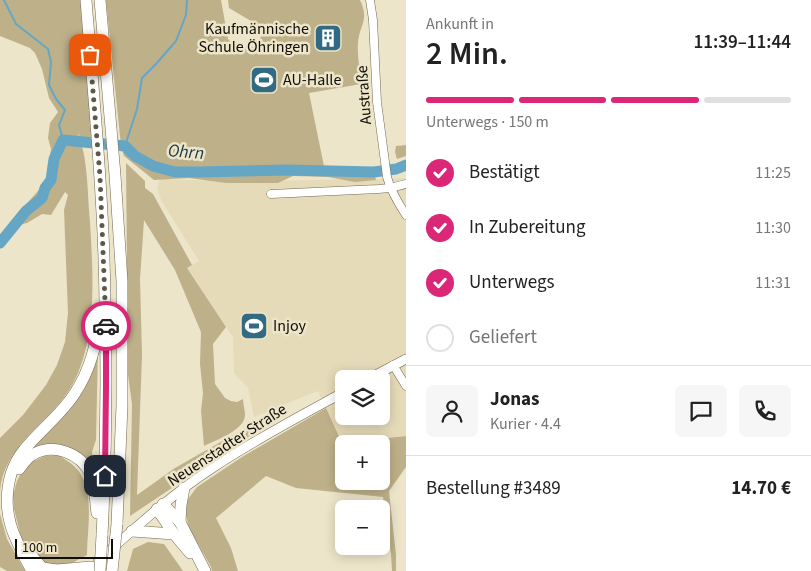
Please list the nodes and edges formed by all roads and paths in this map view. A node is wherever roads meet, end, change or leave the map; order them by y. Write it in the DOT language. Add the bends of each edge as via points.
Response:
graph roads {
  1 [pos="86,0"];
  2 [pos="100,0"];
  3 [pos="370,0"];
  4 [pos="406,184"];
  5 [pos="390,188"];
  6 [pos="271,194"];
  7 [pos="406,215"];
  8 [pos="106,302"];
  9 [pos="406,358"];
  10 [pos="393,365"];
  11 [pos="384,370"];
  12 [pos="406,386"];
  13 [pos="335,397"];
  14 [pos="184,488"];
  15 [pos="160,507"];
  16 [pos="180,522"];
  17 [pos="132,531"];
  18 [pos="174,534"];
  19 [pos="102,535"];
  20 [pos="40,570"];
  21 [pos="92,570"];
  22 [pos="112,571"];
  23 [pos="199,571"];
  24 [pos="205,571"];
  1 -- 8 [label="highway"];
  2 -- 22 [label="highway, bridge" via="122,291 122,406"];
  3 -- 5 [label="street, Austraße" via="377,102"];
  4 -- 5 [label="street"];
  5 -- 6 [label="street"];
  5 -- 7 [label="street, Austraße"];
  8 -- 19 [label="highway" via="106,456"];
  8 -- 20 [label="highway" via="86,374 75,394 23,451 8,482 6,497 10,529 15,541"];
  9 -- 10 [label="main road"];
  10 -- 11 [label="main road"];
  10 -- 12 [label="street"];
  13 -- 14 [label="main road, Neuenstadter Straße" via="285,424"];
  14 -- 15 [label="main road, Neuenstadter Straße"];
  14 -- 16 [label="highway"];
  15 -- 16 [label="highway"];
  15 -- 17 [label="main road, Neuenstadter Straße"];
  15 -- 18 [label="highway"];
  16 -- 24 [label="highway"];
  17 -- 18 [label="highway"];
  17 -- 21 [label="main road, Neuenstadter Straße"];
  18 -- 23 [label="highway" via="188,549"];
  19 -- 20 [label="highway" via="91,475 81,461 58,449 31,456 17,471 12,484 11,513 20,539"];
  19 -- 21 [label="highway, bridge"];
  20 -- 21 [label="highway"];
}
